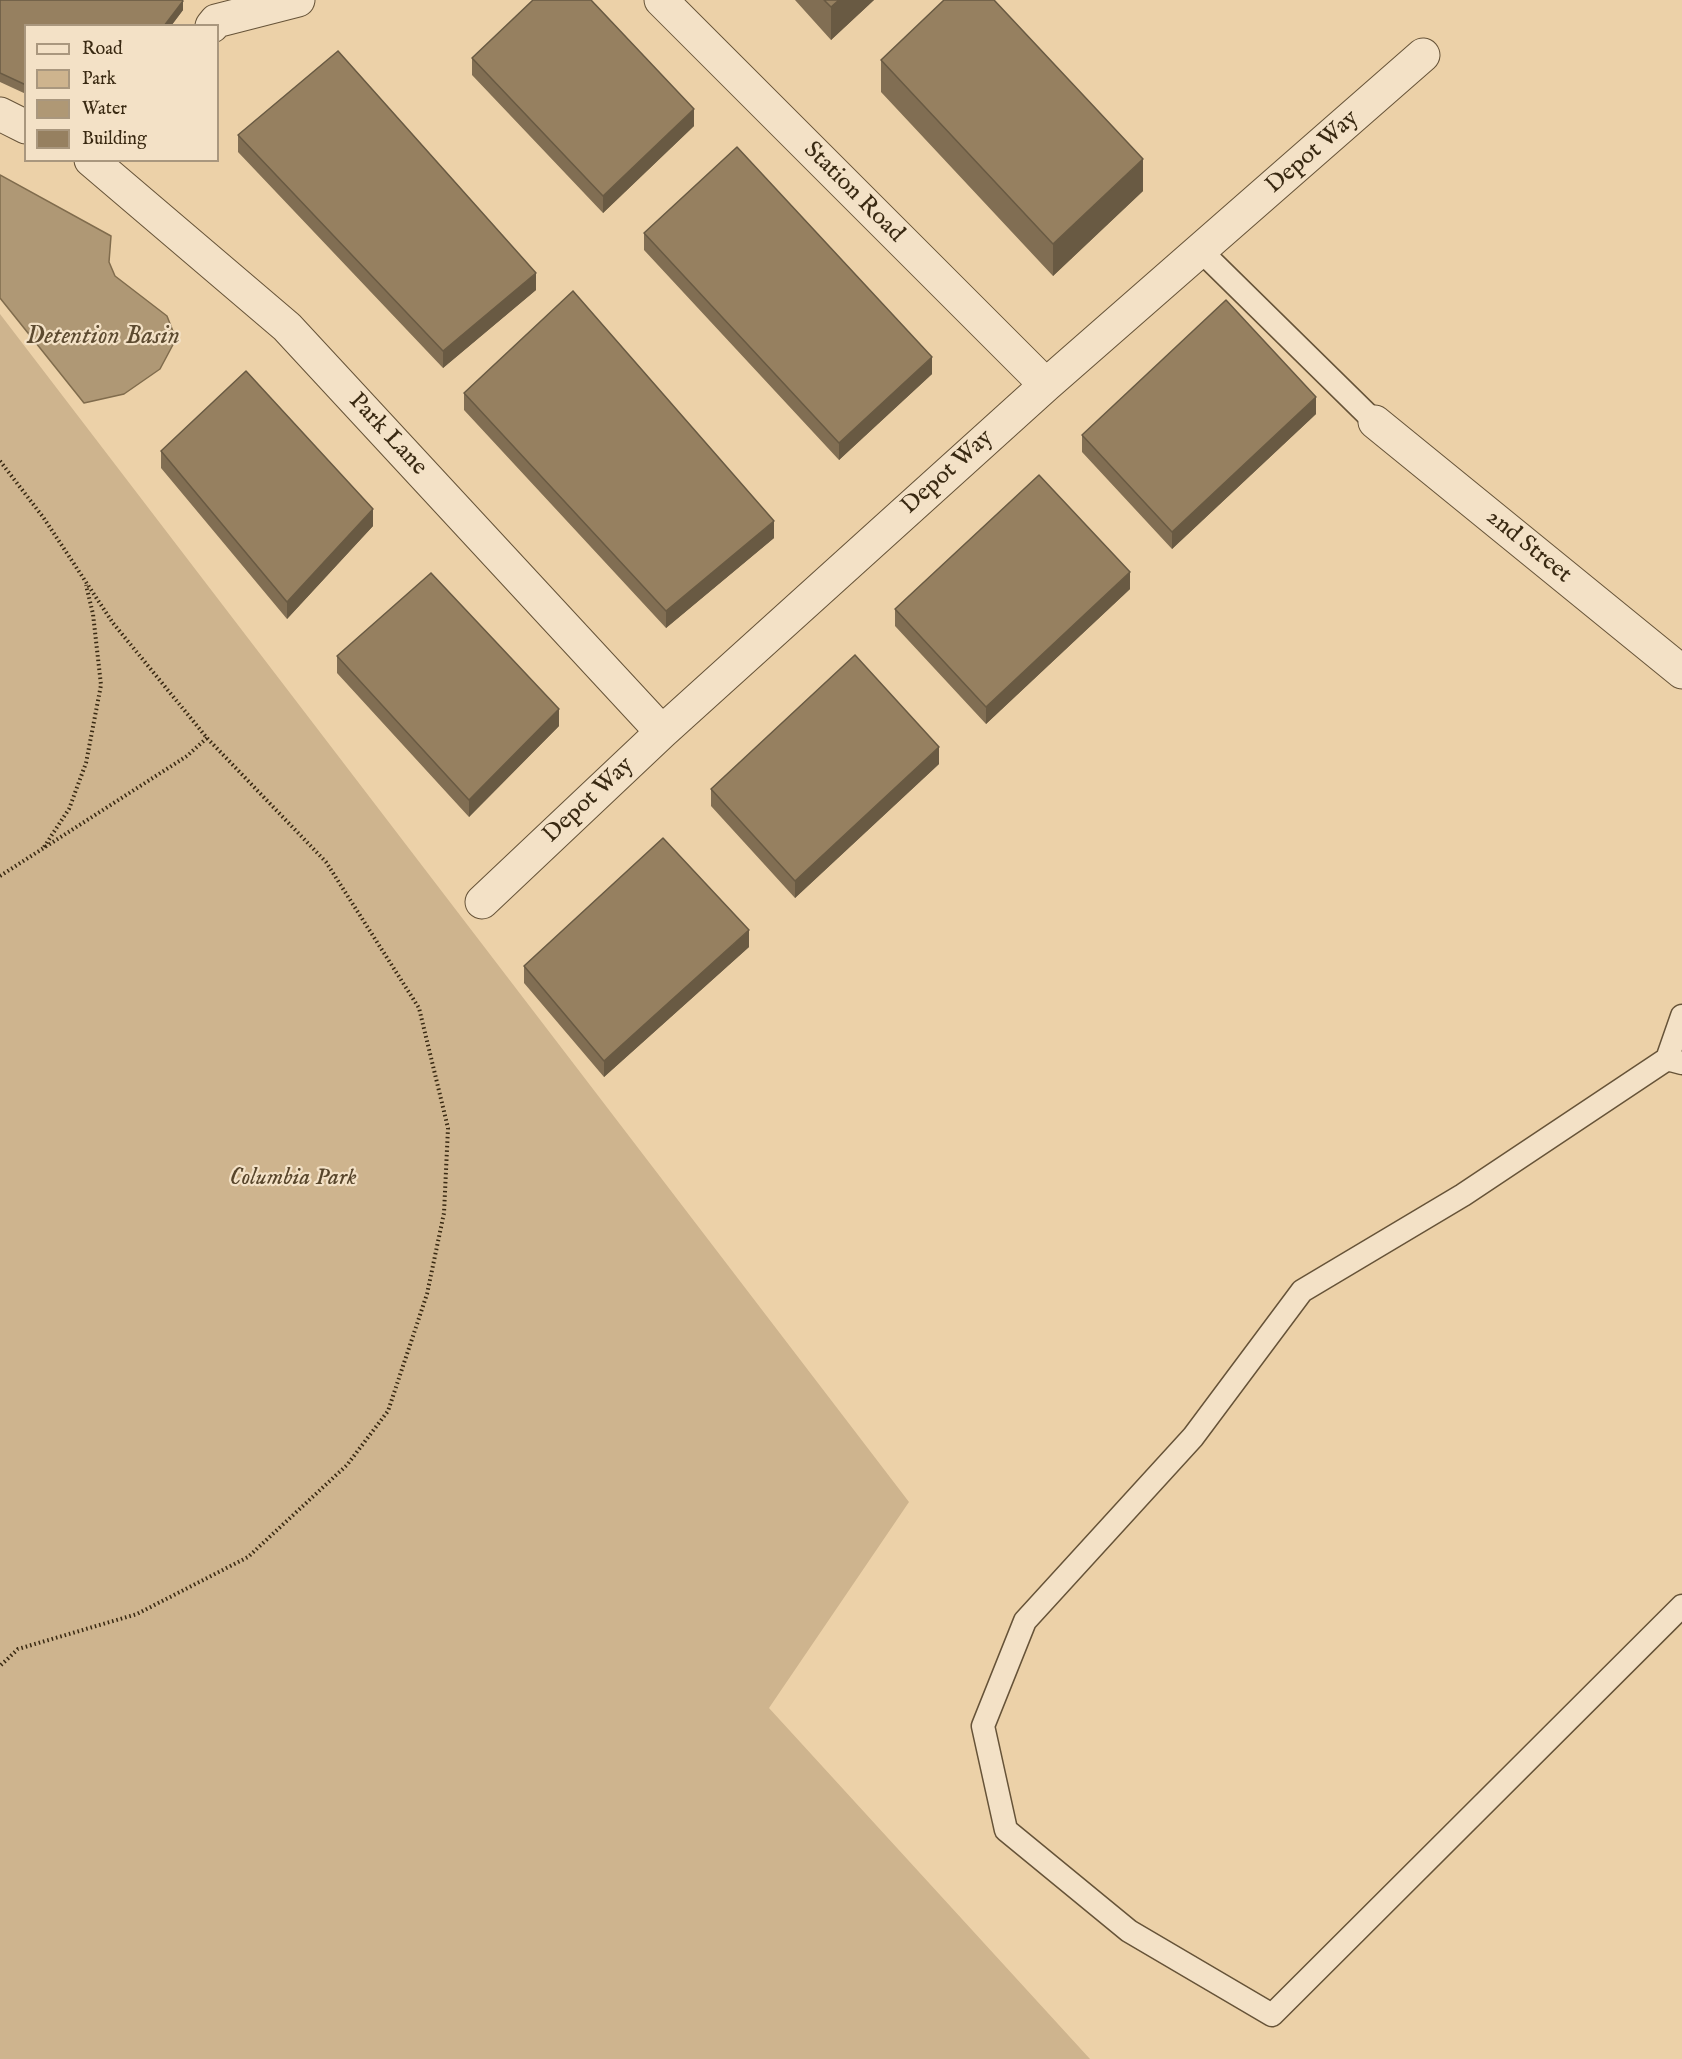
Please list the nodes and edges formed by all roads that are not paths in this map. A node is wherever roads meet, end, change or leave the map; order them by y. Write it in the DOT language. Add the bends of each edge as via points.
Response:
graph roads {
  1 [pos="298,0"];
  2 [pos="661,0"];
  3 [pos="248,5"];
  4 [pos="214,24"];
  5 [pos="1424,55"];
  6 [pos="0,114"];
  7 [pos="24,126"];
  8 [pos="94,162"];
  9 [pos="1201,251"];
  10 [pos="1046,385"];
  11 [pos="1375,422"];
  12 [pos="1682,672"];
  13 [pos="662,732"];
  14 [pos="482,902"];
  15 [pos="1682,1016"];
  16 [pos="1675,1061"];
  17 [pos="1682,1606"];
  1 -- 3 [label="street"];
  2 -- 10 [label="street, Station Road"];
  3 -- 4 [label="street"];
  5 -- 9 [label="street, Depot Way"];
  6 -- 7 [label="street"];
  8 -- 13 [label="street, Park Lane" via="287,327"];
  9 -- 10 [label="street, Depot Way"];
  9 -- 11 [label="lane"];
  10 -- 13 [label="street, Depot Way"];
  11 -- 12 [label="street, 2nd Street"];
  13 -- 14 [label="street, Depot Way"];
  15 -- 16 [label="lane"];
  16 -- 17 [label="lane" via="1302,1291 1193,1437 1025,1621 983,1726 1006,1830 1129,1931 1272,2014"];
}
